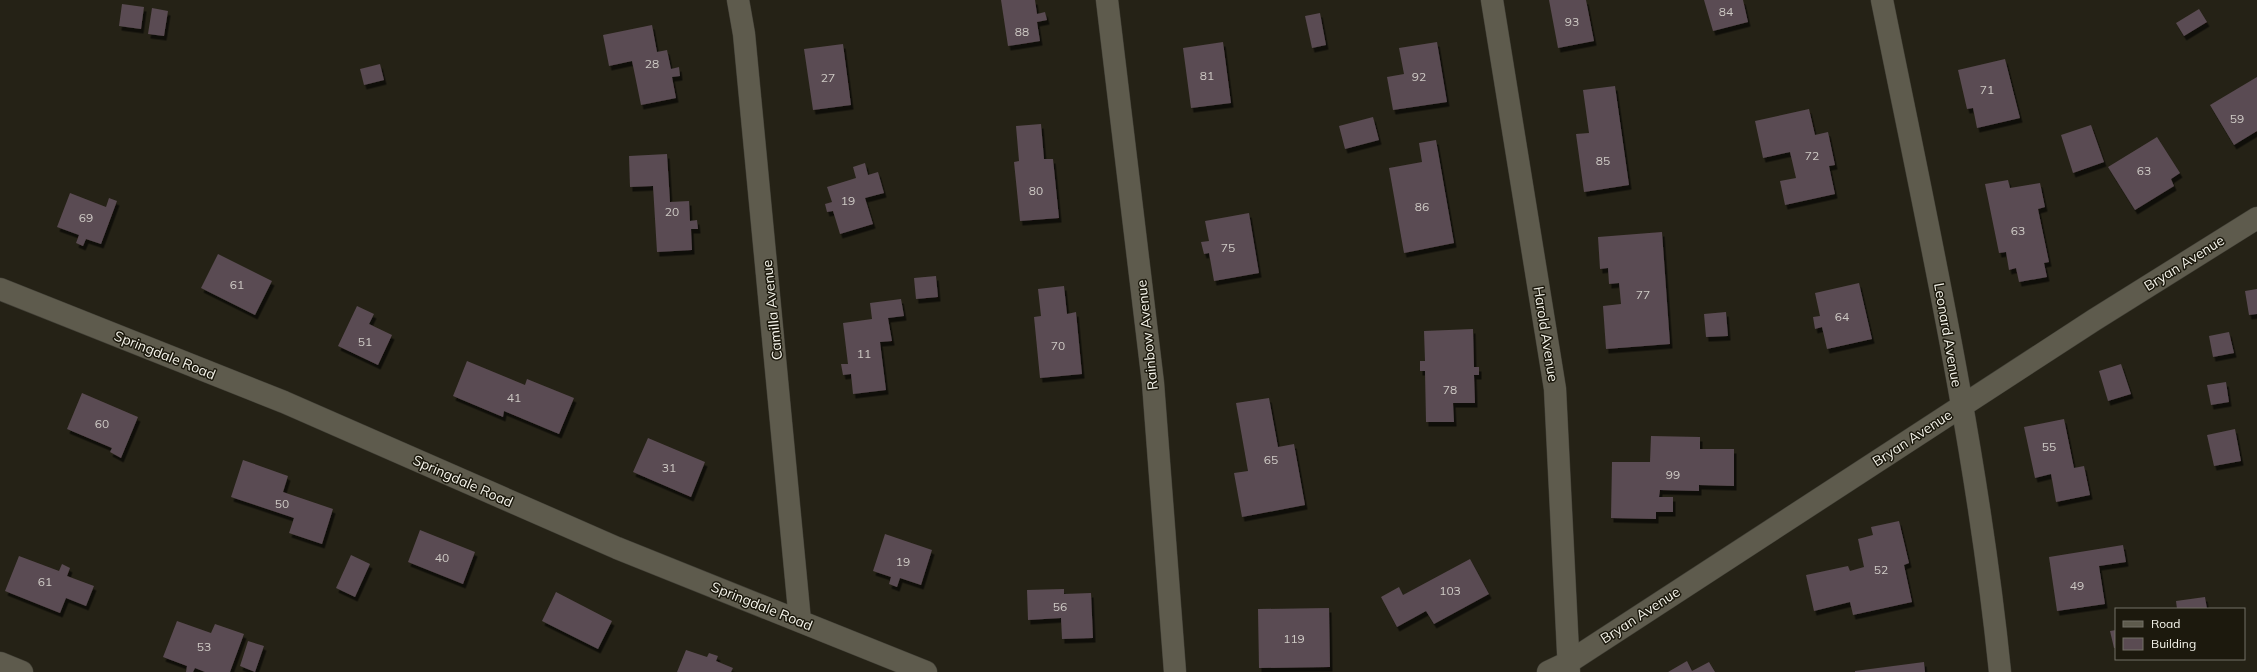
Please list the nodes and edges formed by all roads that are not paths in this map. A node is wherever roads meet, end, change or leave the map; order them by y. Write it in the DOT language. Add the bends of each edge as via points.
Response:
graph roads {
  1 [pos="738,0"];
  2 [pos="1107,0"];
  3 [pos="1492,0"];
  4 [pos="1882,0"];
  5 [pos="2257,218"];
  6 [pos="0,289"];
  7 [pos="1961,406"];
  8 [pos="800,621"];
  9 [pos="0,663"];
  10 [pos="1569,667"];
  11 [pos="22,672"];
  12 [pos="926,672"];
  13 [pos="1176,672"];
  14 [pos="1548,672"];
  15 [pos="2000,672"];
  1 -- 8 [label="street, Camilla Avenue" via="749,81"];
  2 -- 13 [label="street, Rainbow Avenue" via="1153,383"];
  3 -- 10 [label="street, Harold Avenue" via="1555,389"];
  4 -- 7 [label="street, Leonard Avenue" via="1951,341"];
  5 -- 7 [label="street, Bryan Avenue"];
  6 -- 8 [label="street, Springdale Road" via="284,402 617,548"];
  7 -- 10 [label="street, Bryan Avenue"];
  7 -- 15 [label="street, Leonard Avenue" via="1991,587"];
  8 -- 12 [label="street, Springdale Road"];
  9 -- 11 [label="street"];
  10 -- 14 [label="street, Bryan Avenue"];
}
